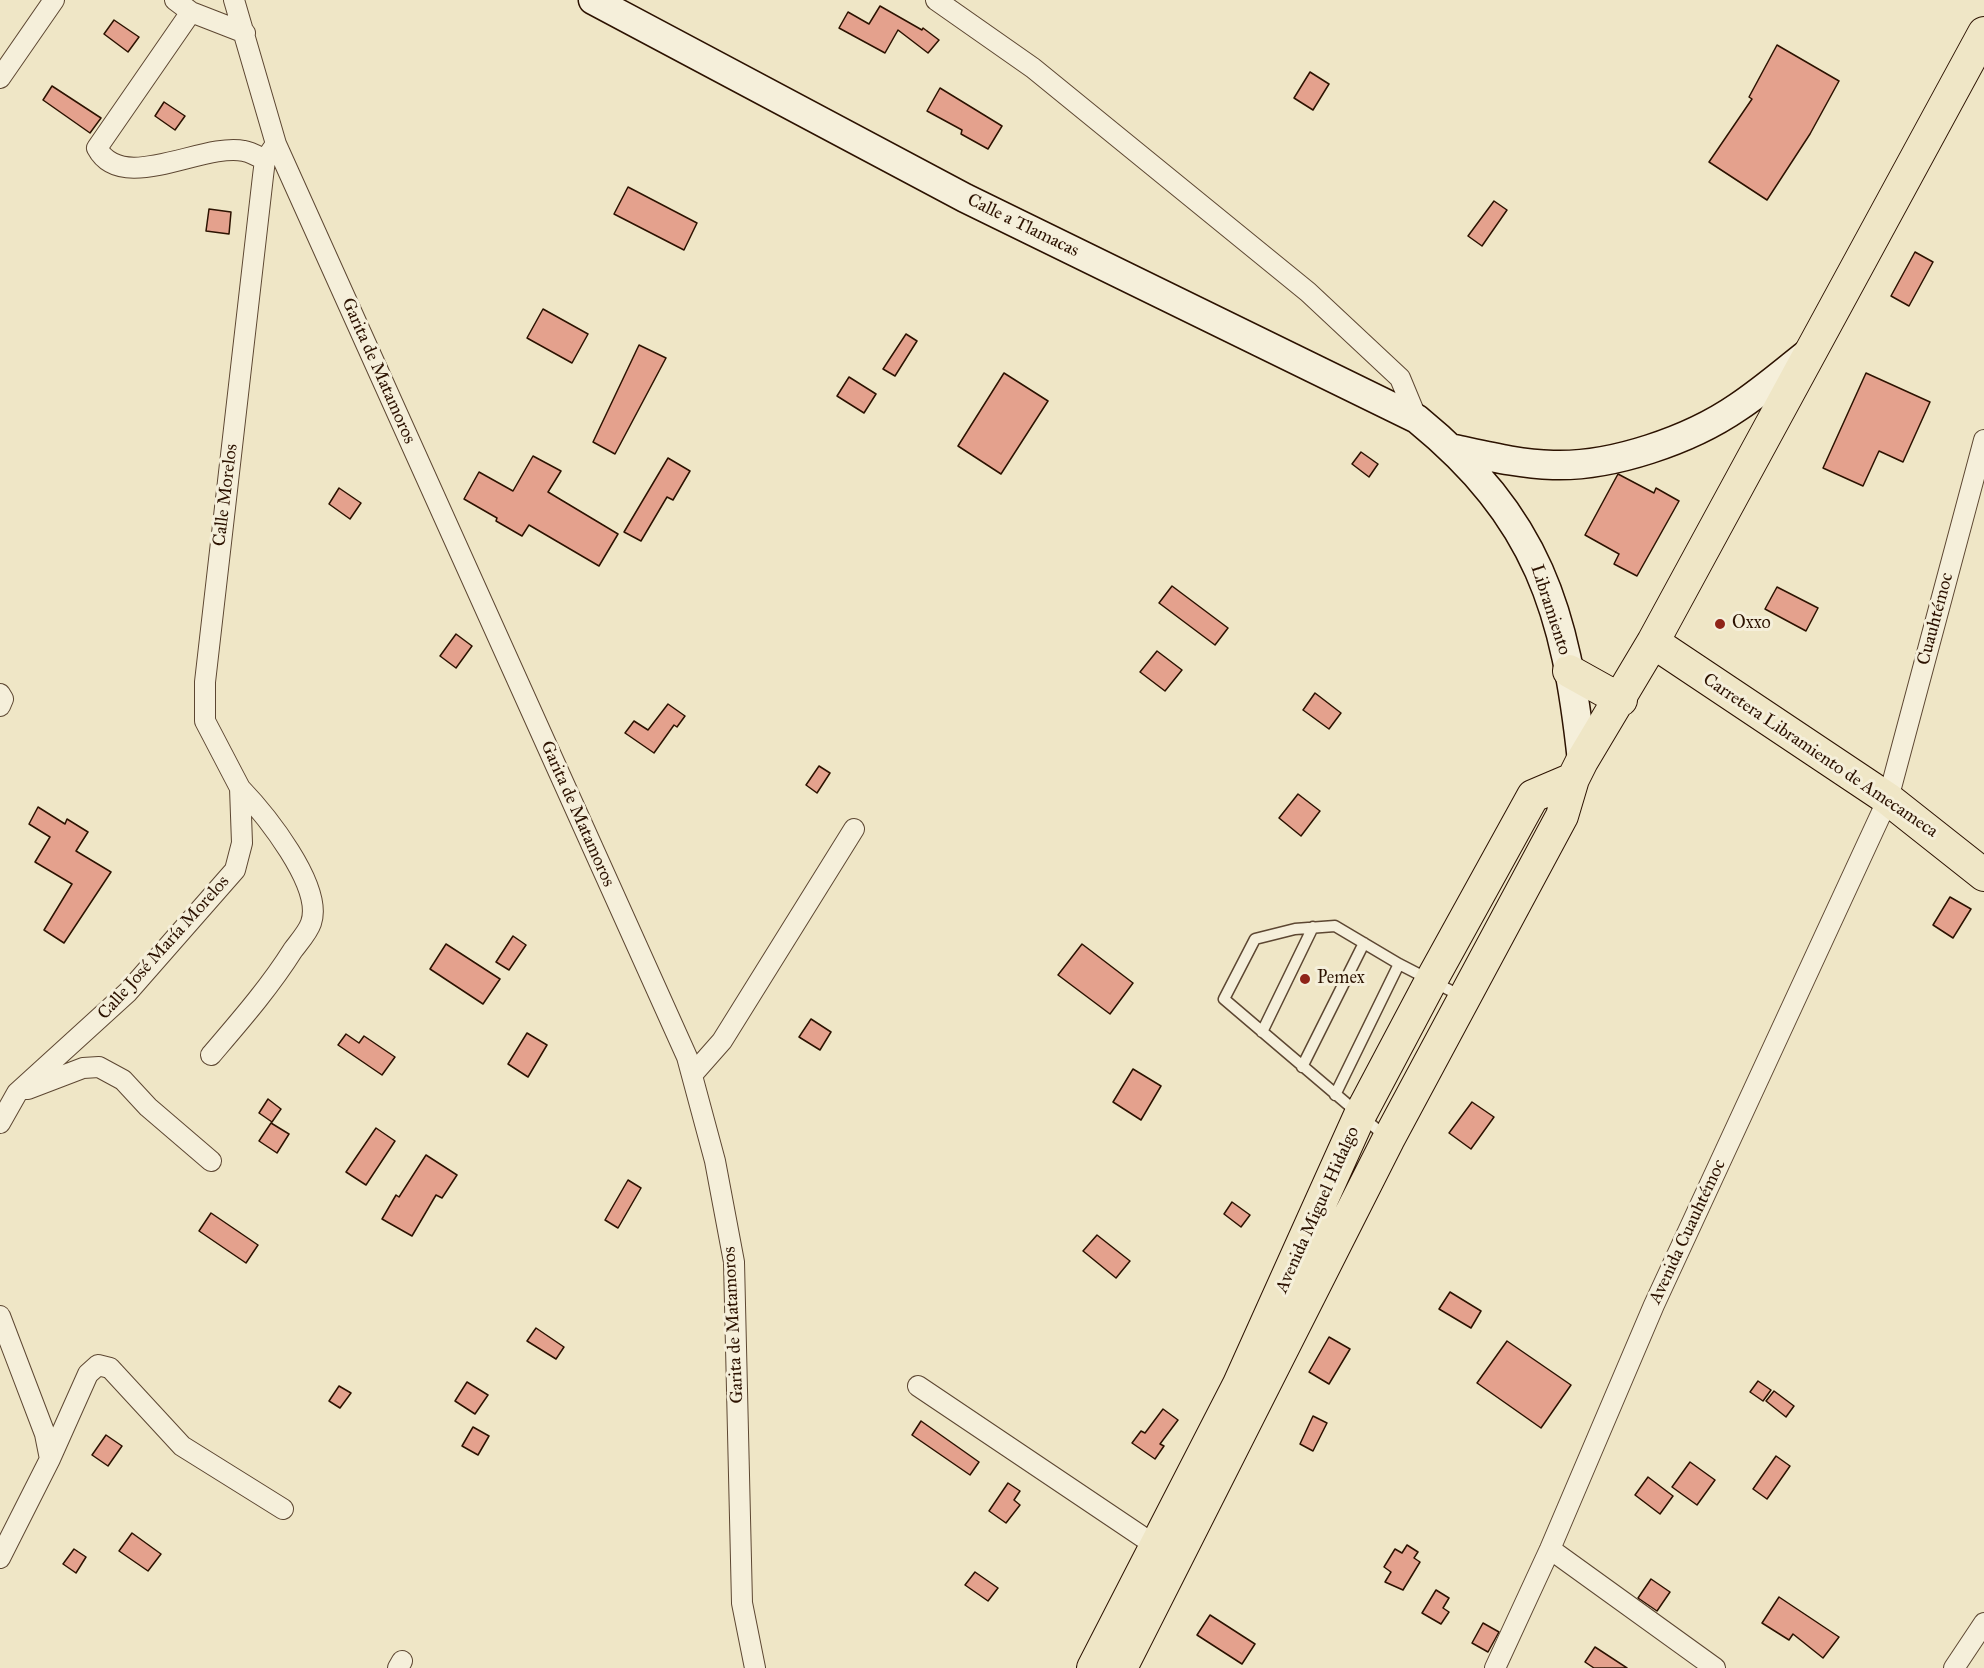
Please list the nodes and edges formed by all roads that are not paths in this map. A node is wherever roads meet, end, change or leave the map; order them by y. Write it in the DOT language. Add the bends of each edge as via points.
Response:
graph roads {
  1 [pos="54,0"];
  2 [pos="175,0"];
  3 [pos="234,0"];
  4 [pos="593,0"];
  5 [pos="936,0"];
  6 [pos="191,12"];
  7 [pos="245,33"];
  8 [pos="1984,33"];
  9 [pos="0,78"];
  10 [pos="271,152"];
  11 [pos="1807,354"];
  12 [pos="1417,419"];
  13 [pos="1984,440"];
  14 [pos="1454,449"];
  15 [pos="1653,642"];
  16 [pos="1569,671"];
  17 [pos="0,694"];
  18 [pos="1620,700"];
  19 [pos="0,706"];
  20 [pos="1578,770"];
  21 [pos="241,797"];
  22 [pos="1888,799"];
  23 [pos="854,829"];
  24 [pos="242,843"];
  25 [pos="1984,875"];
  26 [pos="1313,927"];
  27 [pos="1364,943"];
  28 [pos="1400,964"];
  29 [pos="1432,979"];
  30 [pos="1463,997"];
  31 [pos="1262,1032"];
  32 [pos="211,1055"];
  33 [pos="1302,1067"];
  34 [pos="692,1075"];
  35 [pos="17,1093"];
  36 [pos="1335,1095"];
  37 [pos="1360,1115"];
  38 [pos="0,1123"];
  39 [pos="1388,1140"];
  40 [pos="211,1161"];
  41 [pos="0,1316"];
  42 [pos="918,1386"];
  43 [pos="1249,1389"];
  44 [pos="50,1459"];
  45 [pos="283,1509"];
  46 [pos="1156,1546"];
  47 [pos="1550,1549"];
  48 [pos="0,1557"];
  49 [pos="1143,1597"];
  50 [pos="1984,1623"];
  51 [pos="755,1668"];
  52 [pos="1093,1668"];
  53 [pos="1121,1668"];
  54 [pos="1495,1668"];
  55 [pos="1715,1668"];
  56 [pos="1954,1668"];
  1 -- 9 [label="street"];
  2 -- 6 [label="street"];
  3 -- 7 [label="street, Garita de Matamoros"];
  4 -- 12 [label="main road, Calle a Tlamacas" via="965,198"];
  5 -- 12 [label="street" via="1033,68 1308,292 1400,378"];
  6 -- 7 [label="street"];
  6 -- 10 [label="street" via="97,148 103,159 118,167 138,168 222,151"];
  7 -- 10 [label="street, Garita de Matamoros"];
  8 -- 11 [label="main road, Avenida Miguel Hidalgo"];
  10 -- 21 [label="street, Calle Morelos" via="204,682 205,721"];
  10 -- 34 [label="street, Garita de Matamoros"];
  11 -- 14 [label="main road" via="1722,417 1671,441 1630,454 1556,465 1518,463"];
  11 -- 15 [label="main road, Avenida Miguel Hidalgo"];
  12 -- 14 [label="main road, Calle a Tlamacas"];
  13 -- 22 [label="street, Cuauhtémoc"];
  14 -- 16 [label="main road, Libramiento" via="1511,516 1528,547 1551,598"];
  15 -- 18 [label="main road, Avenida Miguel Hidalgo"];
  15 -- 22 [label="main road, Carretera Libramiento de Amecameca"];
  16 -- 18 [label="main road"];
  16 -- 20 [label="main road, Libramiento"];
  17 -- 19 [label="street"];
  18 -- 20 [label="main road, Avenida Miguel Hidalgo"];
  20 -- 29 [label="main road, Avenida Miguel Hidalgo" via="1533,796"];
  20 -- 30 [label="main road, Avenida Miguel Hidalgo" via="1562,816"];
  21 -- 24 [label="street, Calle Morelos"];
  21 -- 32 [label="street" via="265,814 296,864 311,897 311,922 275,979"];
  22 -- 25 [label="main road, Carretera Libramiento de Amecameca"];
  22 -- 47 [label="street, Avenida Cuauhtémoc" via="1654,1305"];
  23 -- 34 [label="street" via="722,1041"];
  24 -- 35 [label="street, Calle José María Morelos" via="235,870 128,992"];
  26 -- 27 [label="lane" via="1335,926"];
  26 -- 31 [label="lane"];
  26 -- 31 [label="lane" via="1254,939 1224,999"];
  27 -- 28 [label="lane"];
  27 -- 33 [label="lane"];
  28 -- 29 [label="lane"];
  28 -- 36 [label="lane"];
  29 -- 30 [label="lane"];
  29 -- 37 [label="main road, Avenida Miguel Hidalgo"];
  30 -- 39 [label="main road, Avenida Miguel Hidalgo"];
  31 -- 33 [label="lane"];
  33 -- 36 [label="lane"];
  34 -- 51 [label="street, Garita de Matamoros" via="715,1161 734,1262 742,1603"];
  35 -- 38 [label="street, Calle José María Morelos"];
  35 -- 40 [label="street" via="83,1068 99,1067 135,1090 147,1107"];
  36 -- 37 [label="lane"];
  37 -- 39 [label="lane"];
  37 -- 43 [label="main road, Avenida Miguel Hidalgo"];
  39 -- 43 [label="main road, Avenida Miguel Hidalgo"];
  41 -- 44 [label="street" via="45,1434"];
  42 -- 46 [label="street"];
  43 -- 46 [label="main road, Avenida Miguel Hidalgo"];
  43 -- 49 [label="main road, Avenida Miguel Hidalgo"];
  44 -- 45 [label="street" via="88,1374 98,1365 110,1368 182,1446"];
  44 -- 48 [label="street"];
  46 -- 49 [label="main road, Avenida Miguel Hidalgo"];
  47 -- 54 [label="street, Avenida Cuauhtémoc"];
  47 -- 55 [label="street"];
  49 -- 52 [label="main road, Avenida Miguel Hidalgo"];
  49 -- 53 [label="main road, Avenida Miguel Hidalgo"];
  50 -- 56 [label="street"];
}
